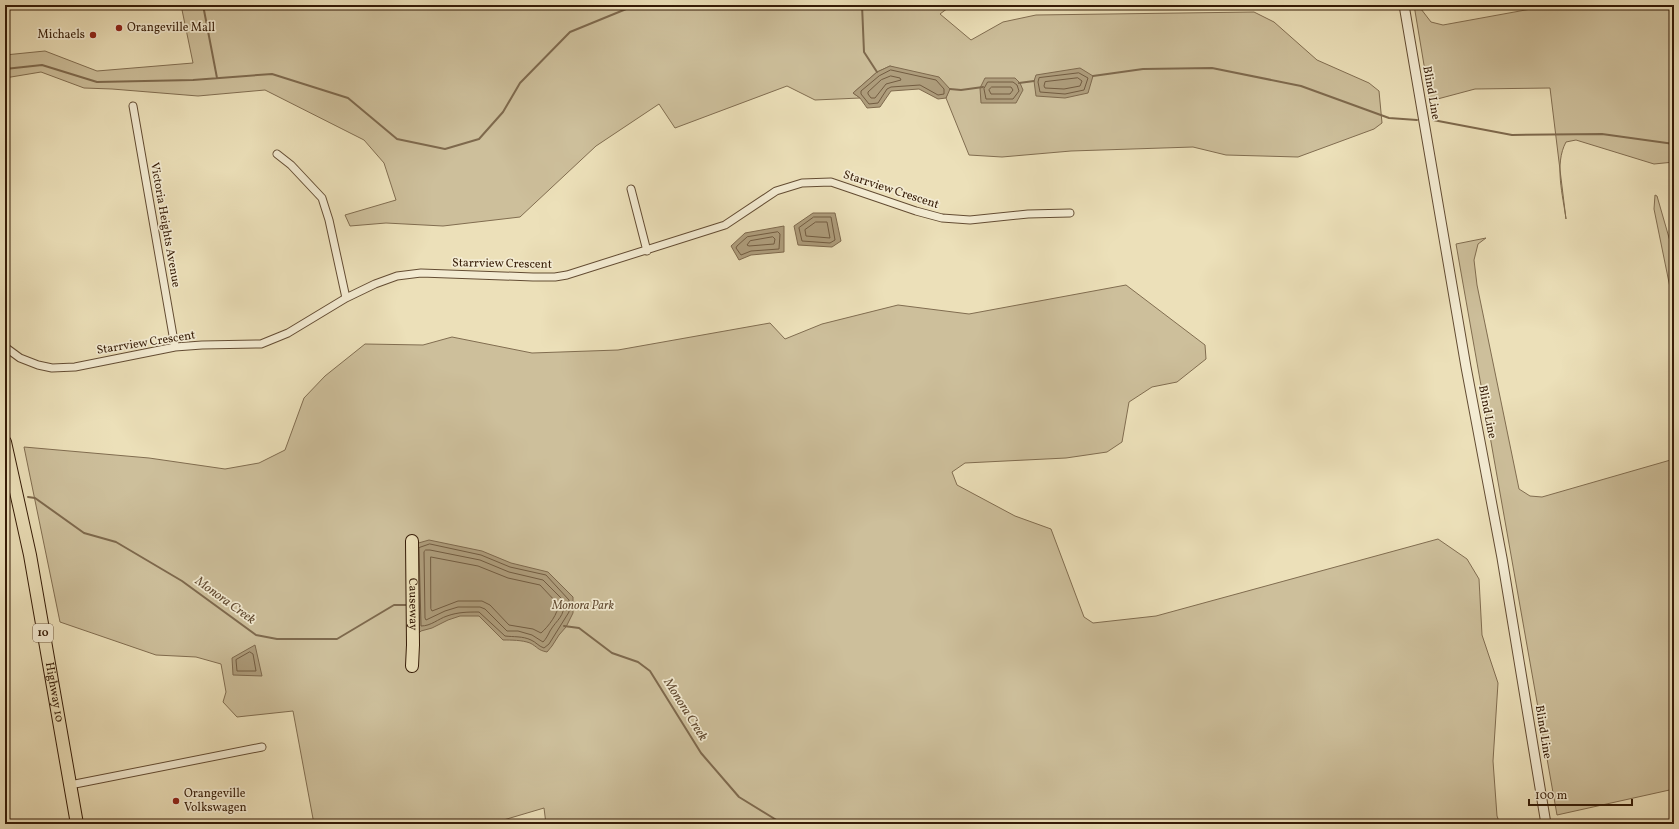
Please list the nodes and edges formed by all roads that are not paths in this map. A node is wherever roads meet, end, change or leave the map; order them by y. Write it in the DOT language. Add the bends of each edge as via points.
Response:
graph roads {
  1 [pos="1404,5"];
  2 [pos="133,106"];
  3 [pos="277,154"];
  4 [pos="631,189"];
  5 [pos="1070,213"];
  6 [pos="647,251"];
  7 [pos="346,298"];
  8 [pos="5,347"];
  9 [pos="175,348"];
  10 [pos="5,442"];
  11 [pos="412,541"];
  12 [pos="412,666"];
  13 [pos="262,746"];
  14 [pos="70,785"];
  15 [pos="77,824"];
  16 [pos="1546,824"];
  1 -- 16 [label="street, Blind Line" via="1466,367 1502,558"];
  2 -- 9 [label="street, Victoria Heights Avenue"];
  3 -- 7 [label="street" via="322,198"];
  4 -- 6 [label="street"];
  5 -- 6 [label="street, Starrview Crescent" via="970,220 942,218 831,182 802,183 776,191 725,225"];
  6 -- 7 [label="street, Starrview Crescent" via="555,277 421,273 407,275 375,284"];
  7 -- 9 [label="street, Starrview Crescent" via="288,333 265,343"];
  8 -- 9 [label="street, Starrview Crescent" via="20,358 52,368 75,367"];
  10 -- 14 [label="highway, Highway 10 / 10" via="30,555"];
  11 -- 12 [label="highway, Causeway"];
  13 -- 14 [label="street"];
  14 -- 15 [label="highway, Highway 10 / 10"];
}
